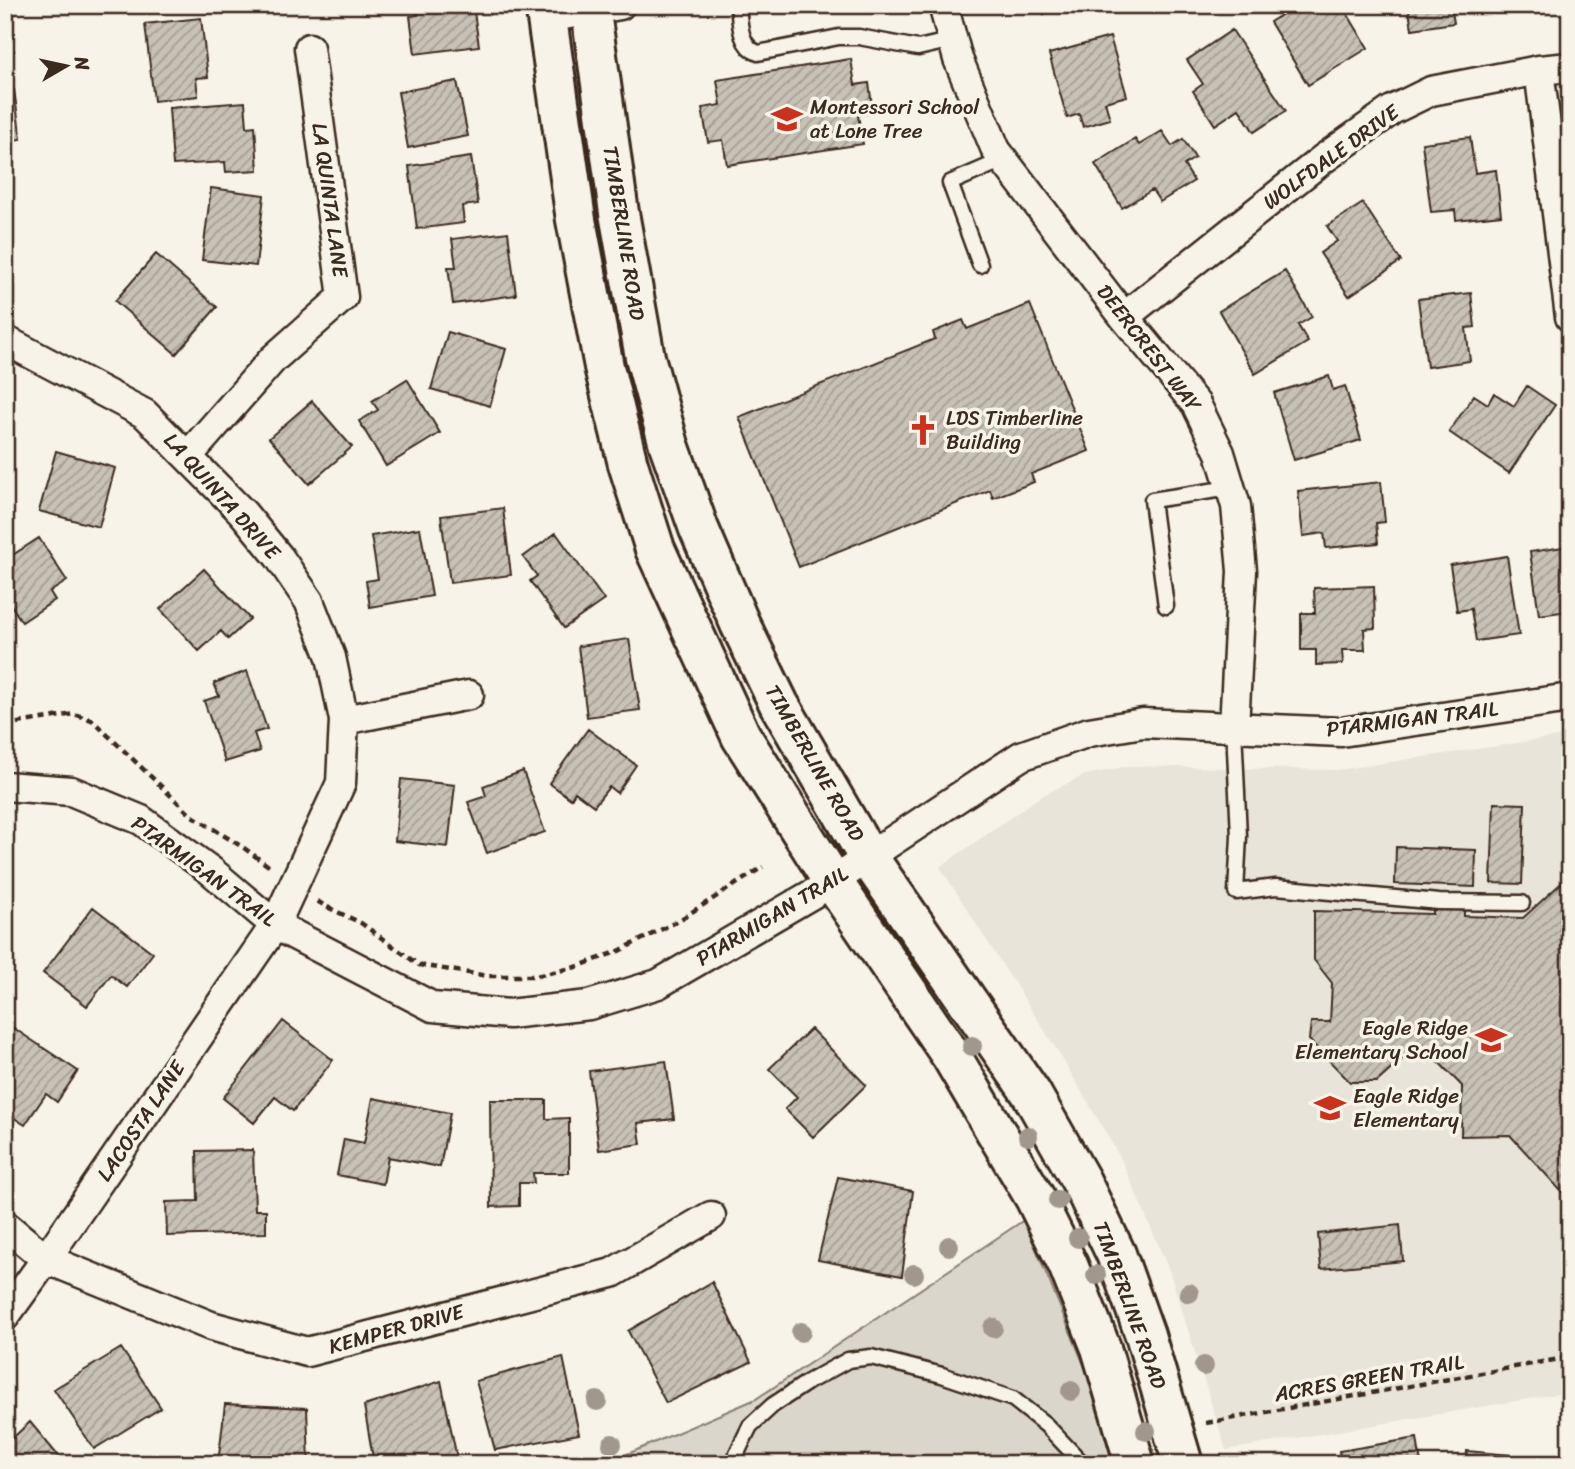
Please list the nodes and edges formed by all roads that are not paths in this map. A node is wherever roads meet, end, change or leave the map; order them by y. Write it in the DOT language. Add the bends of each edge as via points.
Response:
graph roads {
  1 [pos="738,5"];
  2 [pos="943,5"];
  3 [pos="600,7"];
  4 [pos="546,11"];
  5 [pos="953,40"];
  6 [pos="309,48"];
  7 [pos="1570,67"];
  8 [pos="1539,70"];
  9 [pos="1003,160"];
  10 [pos="980,265"];
  11 [pos="1124,317"];
  12 [pos="1570,317"];
  13 [pos="5,341"];
  14 [pos="188,456"];
  15 [pos="1230,488"];
  16 [pos="1166,606"];
  17 [pos="469,695"];
  18 [pos="1570,698"];
  19 [pos="344,720"];
  20 [pos="1234,728"];
  21 [pos="5,786"];
  22 [pos="868,857"];
  23 [pos="833,882"];
  24 [pos="1522,903"];
  25 [pos="275,925"];
  26 [pos="711,1216"];
  27 [pos="5,1225"];
  28 [pos="46,1259"];
  29 [pos="5,1316"];
  30 [pos="1178,1446"];
  31 [pos="735,1464"];
  32 [pos="1083,1464"];
  33 [pos="1135,1464"];
  1 -- 5 [label="lane" via="744,42 758,53 839,37 918,48"];
  2 -- 5 [label="street, DEERCREST WAY"];
  3 -- 4 [label="street"];
  3 -- 22 [label="street, TIMBERLINE ROAD" via="619,214 645,357 669,445 740,624 779,704"];
  4 -- 23 [label="street, TIMBERLINE ROAD" via="576,220 604,367 655,549 741,736"];
  5 -- 9 [label="street, DEERCREST WAY"];
  6 -- 14 [label="street, LA QUINTA LANE" via="343,297 273,359"];
  7 -- 8 [label="street, WOLFDALE DRIVE"];
  8 -- 11 [label="street, WOLFDALE DRIVE" via="1431,91 1392,110 1322,159"];
  8 -- 12 [label="street"];
  9 -- 10 [label="lane" via="950,183"];
  9 -- 11 [label="street, DEERCREST WAY"];
  11 -- 15 [label="street, DEERCREST WAY" via="1196,404 1220,453"];
  13 -- 14 [label="street, LA QUINTA DRIVE" via="145,414"];
  14 -- 19 [label="street, LA QUINTA DRIVE" via="279,556 309,601 331,657"];
  15 -- 16 [label="lane" via="1152,500"];
  15 -- 20 [label="street, DEERCREST WAY" via="1242,571"];
  17 -- 19 [label="street"];
  18 -- 20 [label="street, PTARMIGAN TRAIL" via="1340,732"];
  19 -- 25 [label="street, LA QUINTA DRIVE" via="341,783"];
  20 -- 22 [label="street, PTARMIGAN TRAIL" via="1143,723 1089,732 1043,748 1021,756"];
  20 -- 24 [label="lane" via="1239,836 1236,891 1276,887 1439,902"];
  21 -- 25 [label="street, PTARMIGAN TRAIL" via="71,791 141,820"];
  22 -- 23 [label="street, PTARMIGAN TRAIL"];
  22 -- 30 [label="street, TIMBERLINE ROAD" via="1031,1093 1081,1181 1116,1254"];
  23 -- 25 [label="street, PTARMIGAN TRAIL" via="658,984 589,1005 509,1014 432,1007"];
  23 -- 33 [label="street, TIMBERLINE ROAD" via="952,1057 1035,1198 1101,1348"];
  25 -- 28 [label="street, LACOSTA LANE"];
  26 -- 28 [label="street, KEMPER DRIVE" via="612,1273 307,1352 211,1326"];
  27 -- 28 [label="street, KEMPER DRIVE"];
  28 -- 29 [label="street, LACOSTA LANE"];
  31 -- 32 [label="lane" via="750,1426 773,1405 848,1360 872,1357 1013,1399"];
}
